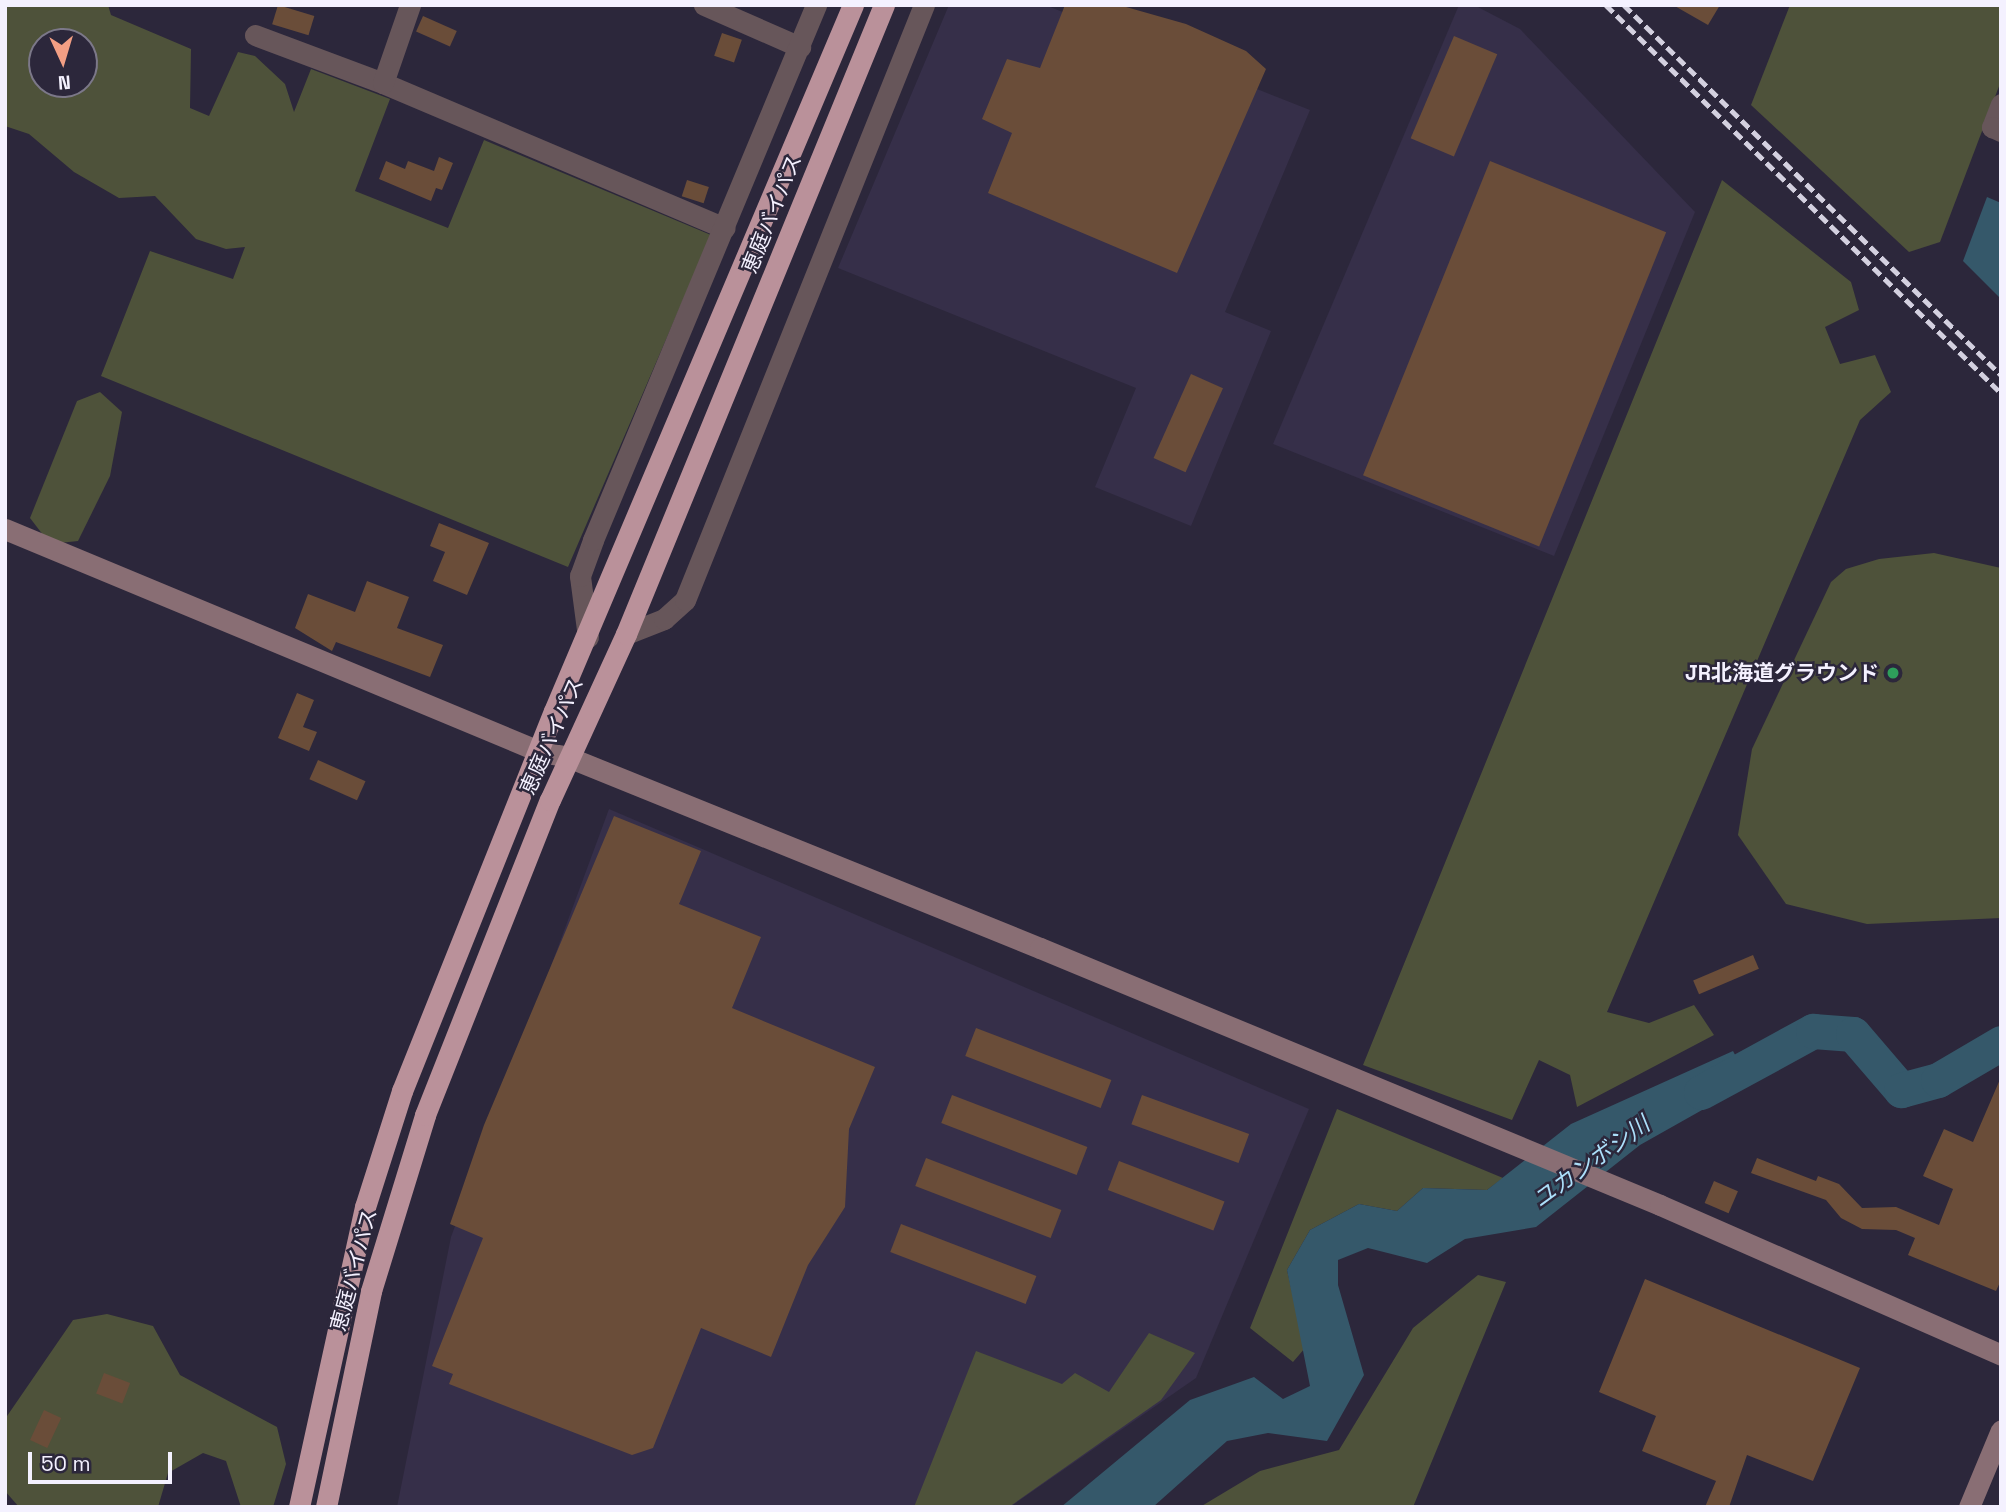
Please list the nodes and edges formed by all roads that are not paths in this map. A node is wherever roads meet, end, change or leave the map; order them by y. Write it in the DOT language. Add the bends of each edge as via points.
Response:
graph roads {
  1 [pos="410,5"];
  2 [pos="704,5"];
  3 [pos="816,5"];
  4 [pos="853,5"];
  5 [pos="925,5"];
  6 [pos="882,9"];
  7 [pos="255,35"];
  8 [pos="800,47"];
  9 [pos="383,83"];
  10 [pos="2001,104"];
  11 [pos="2001,131"];
  12 [pos="724,228"];
  13 [pos="5,529"];
  14 [pos="626,634"];
  15 [pos="587,637"];
  16 [pos="541,752"];
  17 [pos="568,757"];
  18 [pos="2001,1355"];
  19 [pos="2001,1430"];
  20 [pos="299,1507"];
  21 [pos="326,1507"];
  22 [pos="1969,1507"];
  1 -- 9 [label="street"];
  2 -- 8 [label="street"];
  3 -- 8 [label="street"];
  4 -- 15 [label="highway, 恵庭バイパス"];
  5 -- 14 [label="street" via="685,600 664,619"];
  6 -- 14 [label="highway, 恵庭バイパス"];
  7 -- 9 [label="street"];
  8 -- 12 [label="street"];
  9 -- 12 [label="street"];
  10 -- 11 [label="street" via="1992,127"];
  12 -- 15 [label="street" via="580,576"];
  13 -- 16 [label="street"];
  14 -- 17 [label="highway, 恵庭バイパス"];
  15 -- 16 [label="highway, 恵庭バイパス"];
  16 -- 17 [label="street"];
  16 -- 20 [label="highway, 恵庭バイパス" via="436,1000 390,1127 318,1402"];
  17 -- 18 [label="street" via="1603,1181"];
  17 -- 21 [label="highway, 恵庭バイパス" via="465,1007 412,1152 371,1291"];
  19 -- 22 [label="street"];
}
